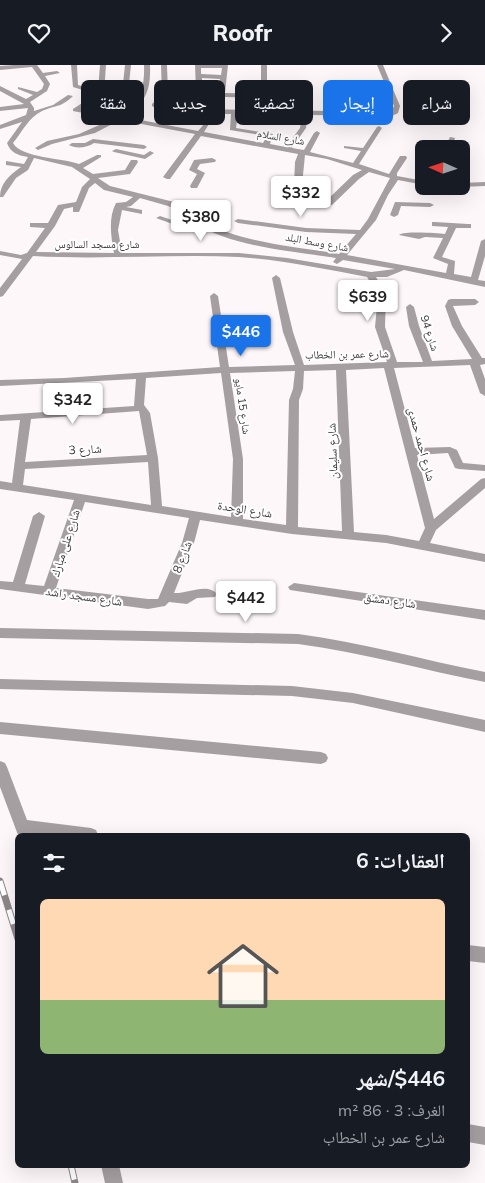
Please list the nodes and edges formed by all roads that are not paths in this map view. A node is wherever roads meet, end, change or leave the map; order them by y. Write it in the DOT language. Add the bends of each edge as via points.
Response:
graph roads {
  1 [pos="34,65"];
  2 [pos="74,65"];
  3 [pos="104,65"];
  4 [pos="128,65"];
  5 [pos="147,65"];
  6 [pos="164,65"];
  7 [pos="264,65"];
  8 [pos="380,65"];
  9 [pos="198,66"];
  10 [pos="225,66"];
  11 [pos="1,67"];
  12 [pos="57,73"];
  13 [pos="42,75"];
  14 [pos="198,76"];
  15 [pos="224,77"];
  16 [pos="102,80"];
  17 [pos="126,80"];
  18 [pos="165,80"];
  19 [pos="198,80"];
  20 [pos="224,80"];
  21 [pos="264,80"];
  22 [pos="20,88"];
  23 [pos="1,89"];
  24 [pos="81,89"];
  25 [pos="44,90"];
  26 [pos="144,91"];
  27 [pos="53,92"];
  28 [pos="61,94"];
  29 [pos="38,95"];
  30 [pos="70,96"];
  31 [pos="81,99"];
  32 [pos="28,104"];
  33 [pos="81,106"];
  34 [pos="0,109"];
  35 [pos="81,111"];
  36 [pos="313,113"];
  37 [pos="30,116"];
  38 [pos="235,116"];
  39 [pos="109,125"];
  40 [pos="182,125"];
  41 [pos="205,125"];
  42 [pos="304,125"];
  43 [pos="261,126"];
  44 [pos="0,127"];
  45 [pos="379,128"];
  46 [pos="199,133"];
  47 [pos="256,133"];
  48 [pos="317,133"];
  49 [pos="452,137"];
  50 [pos="228,139"];
  51 [pos="451,140"];
  52 [pos="70,144"];
  53 [pos="265,146"];
  54 [pos="346,147"];
  55 [pos="38,148"];
  56 [pos="222,148"];
  57 [pos="288,149"];
  58 [pos="366,149"];
  59 [pos="147,150"];
  60 [pos="304,152"];
  61 [pos="63,155"];
  62 [pos="32,156"];
  63 [pos="99,156"];
  64 [pos="403,158"];
  65 [pos="181,159"];
  66 [pos="56,160"];
  67 [pos="212,160"];
  68 [pos="198,161"];
  69 [pos="134,162"];
  70 [pos="9,163"];
  71 [pos="356,164"];
  72 [pos="26,166"];
  73 [pos="79,167"];
  74 [pos="368,169"];
  75 [pos="0,177"];
  76 [pos="167,177"];
  77 [pos="393,177"];
  78 [pos="10,179"];
  79 [pos="92,179"];
  80 [pos="415,181"];
  81 [pos="485,183"];
  82 [pos="470,184"];
  83 [pos="298,185"];
  84 [pos="194,186"];
  85 [pos="0,195"];
  86 [pos="138,196"];
  87 [pos="306,199"];
  88 [pos="381,201"];
  89 [pos="398,204"];
  90 [pos="430,205"];
  91 [pos="118,207"];
  92 [pos="207,208"];
  93 [pos="139,212"];
  94 [pos="394,215"];
  95 [pos="198,217"];
  96 [pos="160,218"];
  97 [pos="238,221"];
  98 [pos="435,224"];
  99 [pos="33,225"];
  100 [pos="453,225"];
  101 [pos="51,226"];
  102 [pos="271,226"];
  103 [pos="468,226"];
  104 [pos="362,232"];
  105 [pos="403,235"];
  106 [pos="446,237"];
  107 [pos="485,241"];
  108 [pos="254,242"];
  109 [pos="0,253"];
  110 [pos="30,254"];
  111 [pos="118,255"];
  112 [pos="340,257"];
  113 [pos="21,265"];
  114 [pos="34,266"];
  115 [pos="333,268"];
  116 [pos="402,269"];
  117 [pos="371,275"];
  118 [pos="450,276"];
  119 [pos="276,278"];
  120 [pos="474,280"];
  121 [pos="485,284"];
  122 [pos="0,292"];
  123 [pos="214,295"];
  124 [pos="475,302"];
  125 [pos="410,307"];
  126 [pos="480,362"];
  127 [pos="390,365"];
  128 [pos="429,365"];
  129 [pos="341,366"];
  130 [pos="300,367"];
  131 [pos="226,370"];
  132 [pos="141,375"];
  133 [pos="0,383"];
  134 [pos="485,393"];
  135 [pos="143,408"];
  136 [pos="26,416"];
  137 [pos="0,417"];
  138 [pos="411,452"];
  139 [pos="152,458"];
  140 [pos="19,466"];
  141 [pos="485,468"];
  142 [pos="485,483"];
  143 [pos="0,485"];
  144 [pos="17,487"];
  145 [pos="81,496"];
  146 [pos="157,508"];
  147 [pos="195,515"];
  148 [pos="39,516"];
  149 [pos="237,521"];
  150 [pos="431,528"];
  151 [pos="292,530"];
  152 [pos="348,535"];
  153 [pos="422,545"];
  154 [pos="485,558"];
  155 [pos="0,585"];
  156 [pos="18,587"];
  157 [pos="294,587"];
  158 [pos="49,591"];
  159 [pos="211,593"];
  160 [pos="166,597"];
  161 [pos="485,615"];
  162 [pos="0,633"];
  163 [pos="485,677"];
  164 [pos="0,684"];
  165 [pos="485,726"];
  166 [pos="0,728"];
  167 [pos="321,758"];
  168 [pos="0,767"];
  169 [pos="23,831"];
  170 [pos="57,833"];
  171 [pos="470,953"];
  172 [pos="485,955"];
  173 [pos="470,1133"];
  174 [pos="485,1136"];
  175 [pos="111,1168"];
  176 [pos="114,1183"];
  1 -- 11 [label="street"];
  1 -- 13 [label="street"];
  2 -- 24 [label="street" via="75,87"];
  3 -- 16 [label="street"];
  4 -- 17 [label="street"];
  5 -- 26 [label="street"];
  6 -- 18 [label="street"];
  7 -- 21 [label="street"];
  8 -- 36 [label="street" via="397,106 396,112 367,115"];
  9 -- 10 [label="street"];
  9 -- 14 [label="street"];
  10 -- 15 [label="street"];
  12 -- 13 [label="street"];
  13 -- 25 [label="street" via="47,82"];
  14 -- 15 [label="street"];
  14 -- 19 [label="street"];
  15 -- 20 [label="street"];
  22 -- 29 [label="street"];
  23 -- 32 [label="street"];
  25 -- 27 [label="street"];
  25 -- 29 [label="street"];
  28 -- 30 [label="street"];
  29 -- 32 [label="street"];
  30 -- 31 [label="street"];
  30 -- 37 [label="street"];
  32 -- 34 [label="street"];
  32 -- 37 [label="street"];
  33 -- 35 [label="street, شارع السلام" via="75,110"];
  37 -- 44 [label="street"];
  37 -- 62 [label="street, شارع وسط البلد" via="7,147"];
  38 -- 47 [label="street" via="232,129"];
  39 -- 52 [label="street"];
  40 -- 46 [label="street, شارع السلام"];
  41 -- 46 [label="street"];
  42 -- 57 [label="street"];
  43 -- 47 [label="street"];
  45 -- 58 [label="street"];
  46 -- 50 [label="street, شارع السلام"];
  46 -- 65 [label="street"];
  47 -- 53 [label="street" via="272,136"];
  48 -- 60 [label="street"];
  49 -- 51 [label="street"];
  50 -- 53 [label="street, شارع السلام"];
  50 -- 56 [label="street"];
  52 -- 55 [label="street" via="48,142"];
  52 -- 59 [label="street" via="87,145 92,141 116,143 112,150 145,157"];
  53 -- 57 [label="street, شارع السلام"];
  54 -- 58 [label="street"];
  57 -- 60 [label="street, شارع السلام"];
  58 -- 71 [label="street"];
  60 -- 71 [label="street, شارع السلام"];
  60 -- 83 [label="street" via="299,163"];
  61 -- 66 [label="street"];
  62 -- 66 [label="street, شارع وسط البلد"];
  62 -- 72 [label="street"];
  63 -- 73 [label="street"];
  64 -- 77 [label="street"];
  65 -- 68 [label="street"];
  65 -- 76 [label="street"];
  66 -- 73 [label="street, شارع وسط البلد"];
  67 -- 68 [label="street"];
  68 -- 84 [label="street" via="193,170 201,173"];
  69 -- 79 [label="street" via="127,172"];
  70 -- 72 [label="street"];
  71 -- 74 [label="street, شارع السلام"];
  72 -- 78 [label="street"];
  73 -- 79 [label="street, شارع وسط البلد"];
  74 -- 77 [label="street, شارع السلام"];
  74 -- 87 [label="street" via="329,203"];
  75 -- 78 [label="street"];
  77 -- 80 [label="street, شارع السلام"];
  77 -- 88 [label="street"];
  78 -- 85 [label="street"];
  79 -- 86 [label="street, شارع وسط البلد" via="107,188"];
  79 -- 101 [label="street" via="77,207 62,206"];
  81 -- 82 [label="street"];
  86 -- 91 [label="street"];
  86 -- 95 [label="street, شارع وسط البلد" via="172,204"];
  88 -- 89 [label="street"];
  88 -- 104 [label="street" via="373,219"];
  89 -- 90 [label="street"];
  89 -- 94 [label="street"];
  91 -- 93 [label="street"];
  91 -- 111 [label="street" via="114,230"];
  92 -- 95 [label="street"];
  95 -- 96 [label="street" via="178,224"];
  95 -- 108 [label="street, شارع وسط البلد" via="201,223 216,232"];
  97 -- 102 [label="street"];
  98 -- 100 [label="street"];
  99 -- 101 [label="street"];
  100 -- 103 [label="street"];
  100 -- 106 [label="street"];
  101 -- 110 [label="street"];
  102 -- 104 [label="street"];
  102 -- 108 [label="street"];
  104 -- 112 [label="street"];
  105 -- 106 [label="street"];
  106 -- 118 [label="street" via="437,258 452,263"];
  107 -- 120 [label="street"];
  108 -- 112 [label="street, شارع وسط البلد" via="293,245"];
  109 -- 110 [label="street, شارع مسجد السالوس" via="21,257"];
  110 -- 111 [label="street, شارع مسجد السالوس"];
  110 -- 113 [label="street"];
  111 -- 115 [label="street, شارع مسجد السالوس" via="255,255"];
  112 -- 115 [label="street"];
  112 -- 116 [label="street, شارع وسط البلد"];
  113 -- 114 [label="street"];
  113 -- 122 [label="street"];
  115 -- 117 [label="street, شارع مسجد السالوس"];
  116 -- 117 [label="street, شارع مسجد السالوس"];
  116 -- 118 [label="street, شارع وسط البلد"];
  117 -- 127 [label="street, شارع احمد حمدى" via="373,284 382,295 380,327"];
  118 -- 120 [label="street, شارع وسط البلد"];
  119 -- 130 [label="street"];
  120 -- 121 [label="street, شارع وسط البلد"];
  123 -- 131 [label="street, شارع 15 مايو"];
  124 -- 126 [label="street" via="454,301 450,305 457,325"];
  125 -- 128 [label="street, شارع 94"];
  126 -- 128 [label="street, شارع عمر بن الخطاب"];
  126 -- 134 [label="street"];
  127 -- 128 [label="street, شارع عمر بن الخطاب"];
  127 -- 129 [label="street, شارع عمر بن الخطاب"];
  127 -- 138 [label="street, شارع احمد حمدى"];
  129 -- 130 [label="street, شارع عمر بن الخطاب"];
  129 -- 152 [label="street, شارع سليمان"];
  130 -- 131 [label="street, شارع عمر بن الخطاب"];
  130 -- 151 [label="street" via="294,400"];
  131 -- 132 [label="street, شارع عمر بن الخطاب"];
  131 -- 149 [label="street, شارع 15 مايو" via="238,459"];
  132 -- 133 [label="street, شارع عمر بن الخطاب"];
  132 -- 135 [label="street" via="139,403"];
  135 -- 136 [label="street"];
  135 -- 139 [label="street"];
  136 -- 137 [label="street"];
  136 -- 140 [label="street"];
  138 -- 141 [label="street" via="450,449 459,466"];
  138 -- 150 [label="street, شارع احمد حمدى"];
  139 -- 140 [label="street, شارع 3"];
  139 -- 146 [label="street"];
  140 -- 144 [label="street"];
  142 -- 150 [label="street"];
  143 -- 144 [label="street, شارع الوحدة"];
  144 -- 145 [label="street, شارع الوحدة"];
  145 -- 146 [label="street, شارع الوحدة"];
  145 -- 158 [label="street, شارع على مبارك"];
  146 -- 147 [label="street, شارع الوحدة"];
  147 -- 149 [label="street, شارع الوحدة"];
  147 -- 160 [label="street, شارع 8" via="188,543"];
  148 -- 156 [label="street"];
  149 -- 151 [label="street, شارع الوحدة"];
  150 -- 153 [label="street"];
  151 -- 152 [label="street, شارع الوحدة"];
  152 -- 153 [label="street, شارع الوحدة"];
  153 -- 154 [label="street, شارع الوحدة"];
  155 -- 156 [label="street, شارع مسجد راشد"];
  156 -- 158 [label="street, شارع مسجد راشد"];
  157 -- 161 [label="street, شارع دمشق"];
  158 -- 160 [label="street, شارع مسجد راشد" via="148,604 162,603"];
  159 -- 160 [label="street" via="195,593 187,599"];
  162 -- 163 [label="street" via="298,639 336,644 419,665"];
  164 -- 165 [label="street" via="292,691 353,698"];
  166 -- 167 [label="street"];
  168 -- 169 [label="street"];
  169 -- 170 [label="street"];
  171 -- 172 [label="street"];
  173 -- 174 [label="street"];
  175 -- 176 [label="street"];
}
